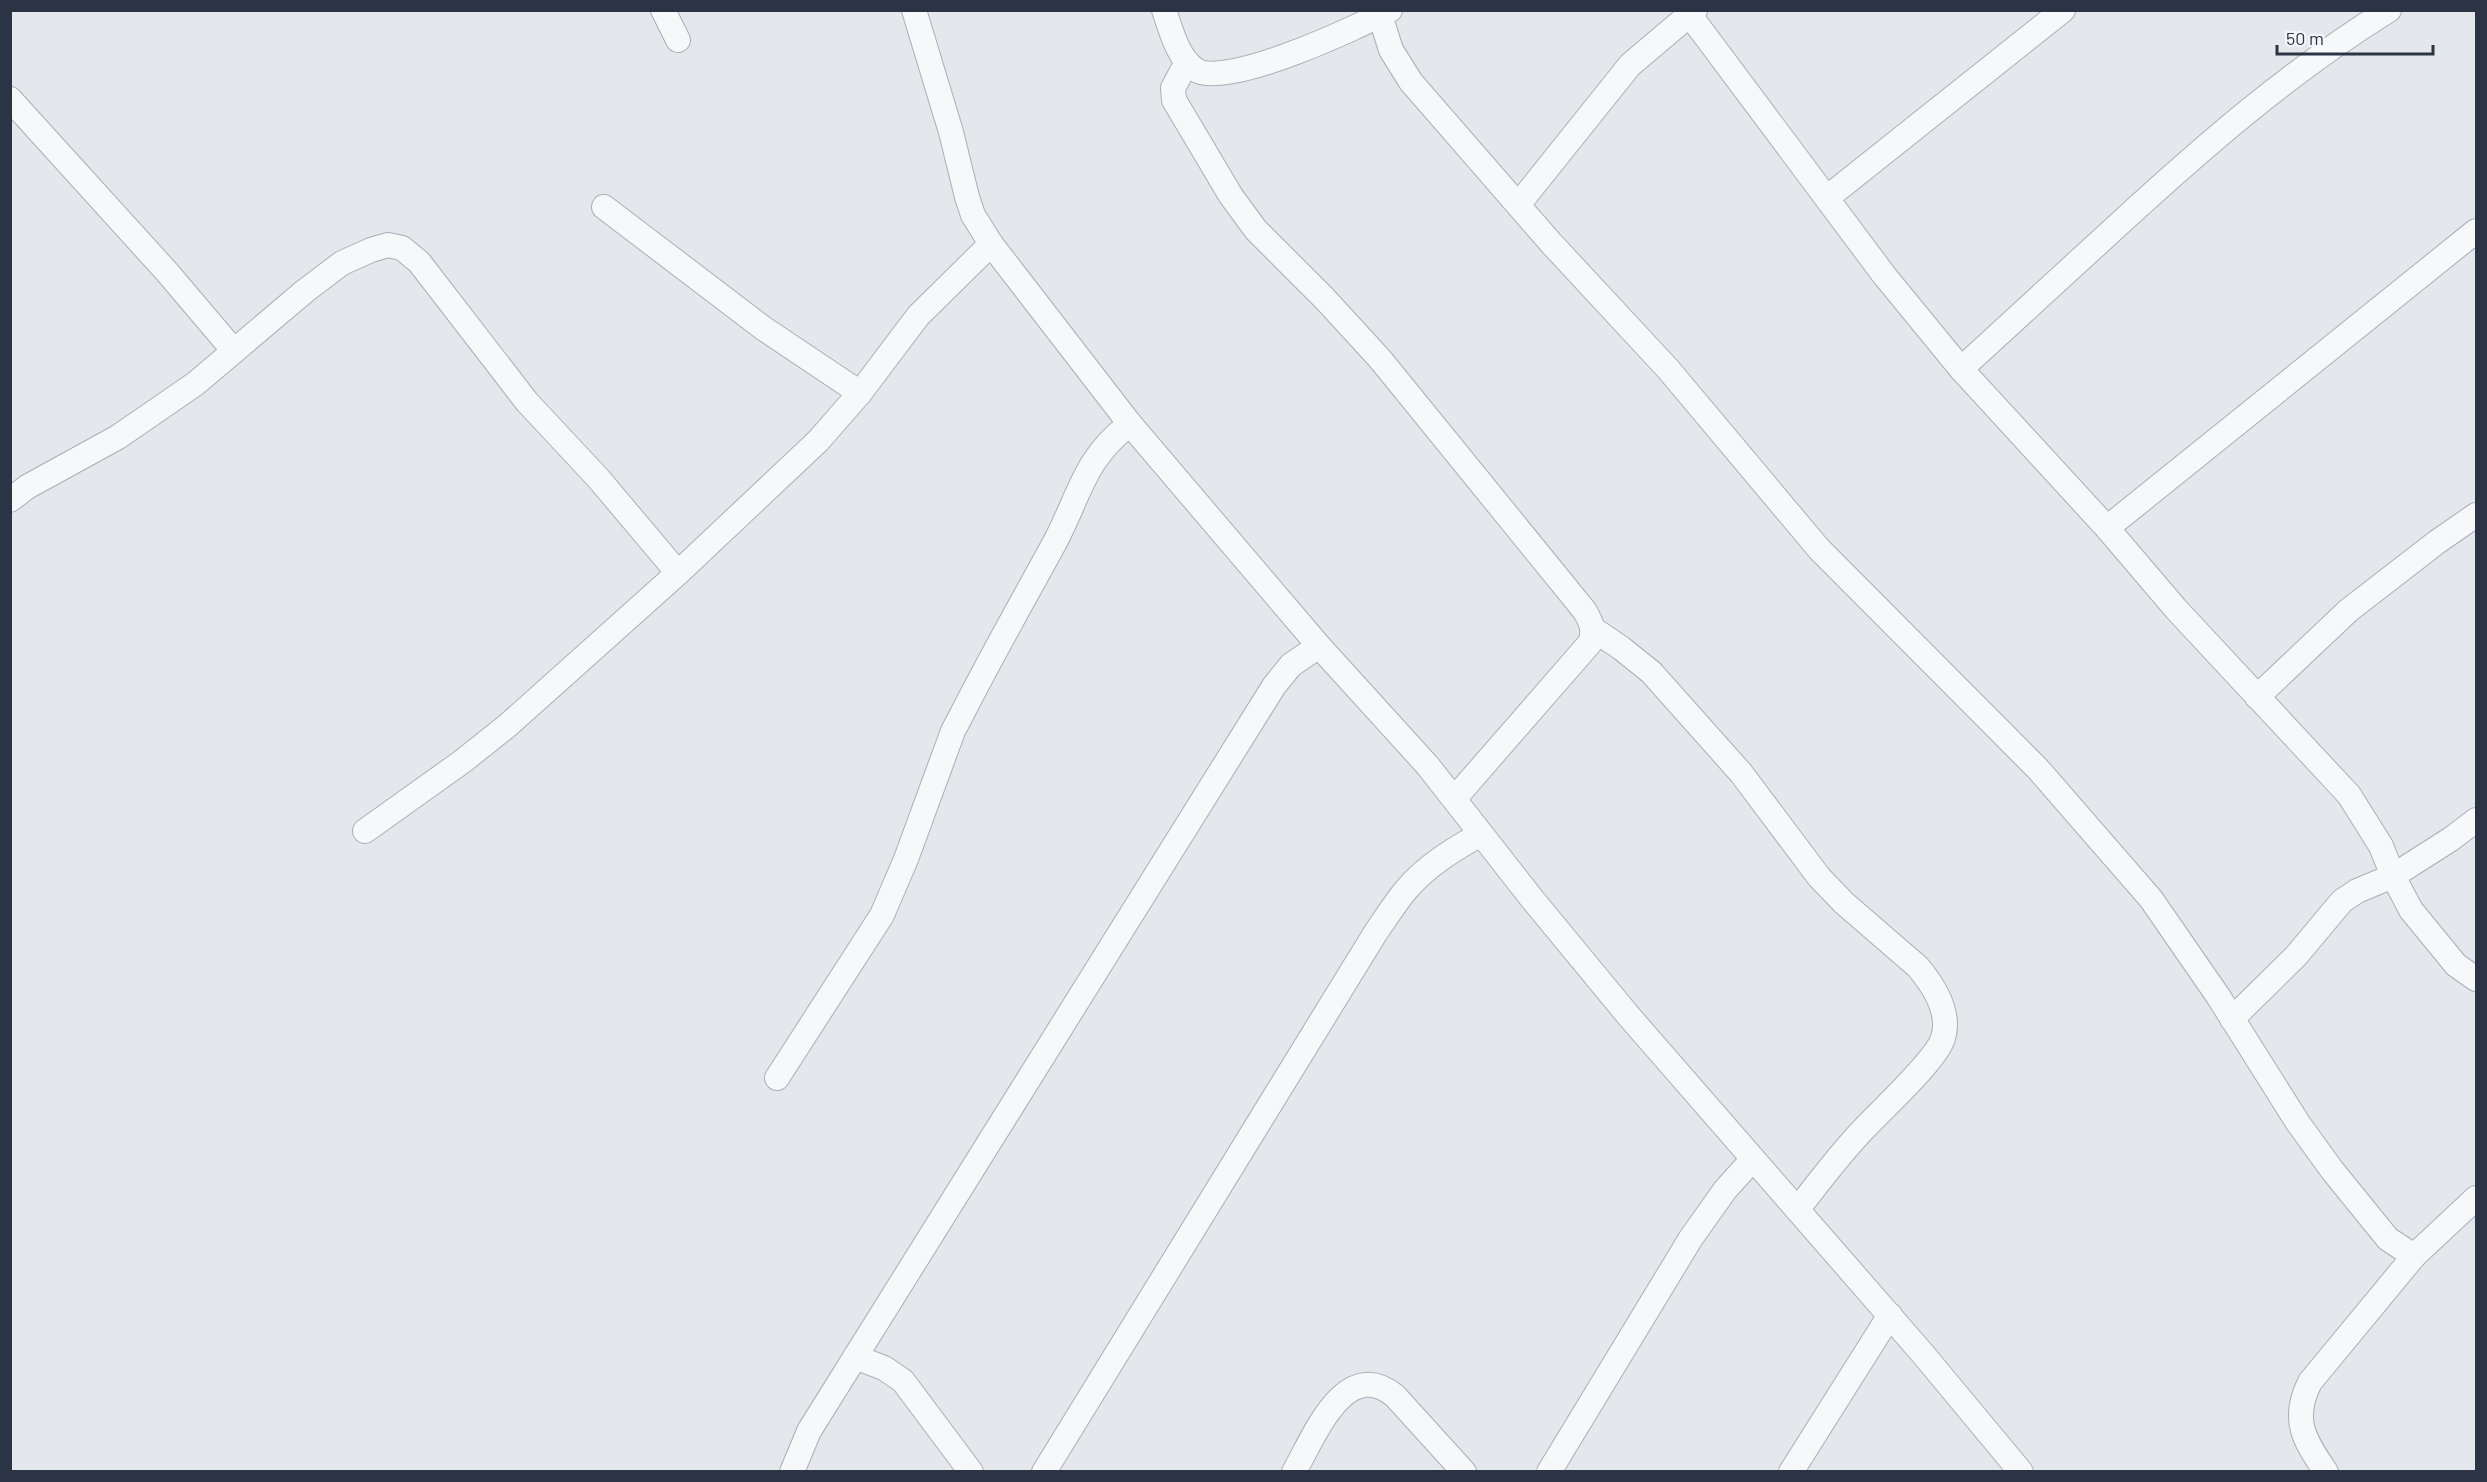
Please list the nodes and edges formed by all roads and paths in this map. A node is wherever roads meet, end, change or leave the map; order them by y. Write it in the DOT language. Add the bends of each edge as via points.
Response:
graph roads {
  1 [pos="663,10"];
  2 [pos="914,10"];
  3 [pos="1164,10"];
  4 [pos="2063,10"];
  5 [pos="2389,10"];
  6 [pos="1692,12"];
  7 [pos="1385,13"];
  8 [pos="678,40"];
  9 [pos="1187,62"];
  10 [pos="10,99"];
  11 [pos="1828,197"];
  12 [pos="1518,205"];
  13 [pos="604,207"];
  14 [pos="2476,231"];
  15 [pos="991,244"];
  16 [pos="234,351"];
  17 [pos="1961,369"];
  18 [pos="860,393"];
  19 [pos="1130,424"];
  20 [pos="10,500"];
  21 [pos="2476,515"];
  22 [pos="2107,528"];
  23 [pos="678,573"];
  24 [pos="1593,629"];
  25 [pos="1319,646"];
  26 [pos="2257,697"];
  27 [pos="1455,798"];
  28 [pos="2476,820"];
  29 [pos="365,831"];
  30 [pos="1481,834"];
  31 [pos="2393,876"];
  32 [pos="2476,979"];
  33 [pos="2232,1019"];
  34 [pos="777,1078"];
  35 [pos="1753,1159"];
  36 [pos="2476,1198"];
  37 [pos="1798,1209"];
  38 [pos="2414,1256"];
  39 [pos="1890,1315"];
  40 [pos="855,1357"];
  41 [pos="792,1472"];
  42 [pos="971,1472"];
  43 [pos="1044,1472"];
  44 [pos="1294,1472"];
  45 [pos="1464,1472"];
  46 [pos="1549,1472"];
  47 [pos="1791,1472"];
  48 [pos="2021,1472"];
  49 [pos="2326,1472"];
  1 -- 8 [label="street"];
  2 -- 15 [label="street" via="967,197"];
  3 -- 9 [label="street"];
  4 -- 11 [label="street"];
  5 -- 17 [label="street" via="2314,60 2179,168"];
  6 -- 11 [label="street"];
  6 -- 12 [label="street" via="1630,65"];
  7 -- 9 [label="street" via="1335,36 1236,71 1204,74"];
  7 -- 12 [label="street" via="1391,50 1411,82"];
  9 -- 24 [label="street" via="1173,88 1174,100 1241,212 1402,384 1584,610"];
  10 -- 16 [label="street"];
  11 -- 17 [label="street"];
  12 -- 33 [label="street" via="1668,369 1819,549 2001,730 2103,843 2151,899"];
  13 -- 18 [label="street" via="763,328"];
  14 -- 22 [label="street"];
  15 -- 18 [label="street" via="918,316"];
  15 -- 19 [label="street"];
  16 -- 20 [label="street" via="143,421"];
  16 -- 23 [label="street" via="342,264 381,246 402,248 419,262 527,402"];
  17 -- 22 [label="street"];
  18 -- 23 [label="street" via="818,441"];
  19 -- 25 [label="street"];
  19 -- 34 [label="street" via="1108,442 1092,463 1063,528 963,712 882,915"];
  21 -- 26 [label="street" via="2349,610"];
  22 -- 26 [label="street"];
  23 -- 29 [label="street" via="507,726"];
  24 -- 27 [label="street" via="1590,643"];
  24 -- 37 [label="street" via="1636,658 1665,687 1741,773 1819,878 1923,973 1943,1012 1945,1027 1940,1047 1857,1136"];
  25 -- 27 [label="street"];
  25 -- 40 [label="street" via="1291,665 1274,686"];
  26 -- 31 [label="street" via="2349,795 2373,830"];
  27 -- 30 [label="street"];
  28 -- 31 [label="street"];
  30 -- 35 [label="street" via="1627,1014"];
  30 -- 43 [label="street" via="1438,860 1415,881 1376,932"];
  31 -- 32 [label="street" via="2430,936 2456,965"];
  31 -- 33 [label="street" via="2342,901 2296,956"];
  33 -- 38 [label="street" via="2338,1178 2388,1239"];
  35 -- 37 [label="street"];
  35 -- 46 [label="street" via="1690,1238"];
  36 -- 38 [label="street"];
  37 -- 39 [label="street"];
  38 -- 49 [label="street" via="2310,1382 2303,1396 2302,1431"];
  39 -- 47 [label="street"];
  39 -- 48 [label="street"];
  40 -- 41 [label="street" via="809,1431"];
  40 -- 42 [label="street" via="884,1368 903,1381"];
  44 -- 45 [label="street" via="1335,1402 1354,1387 1365,1385 1386,1388"];
}
